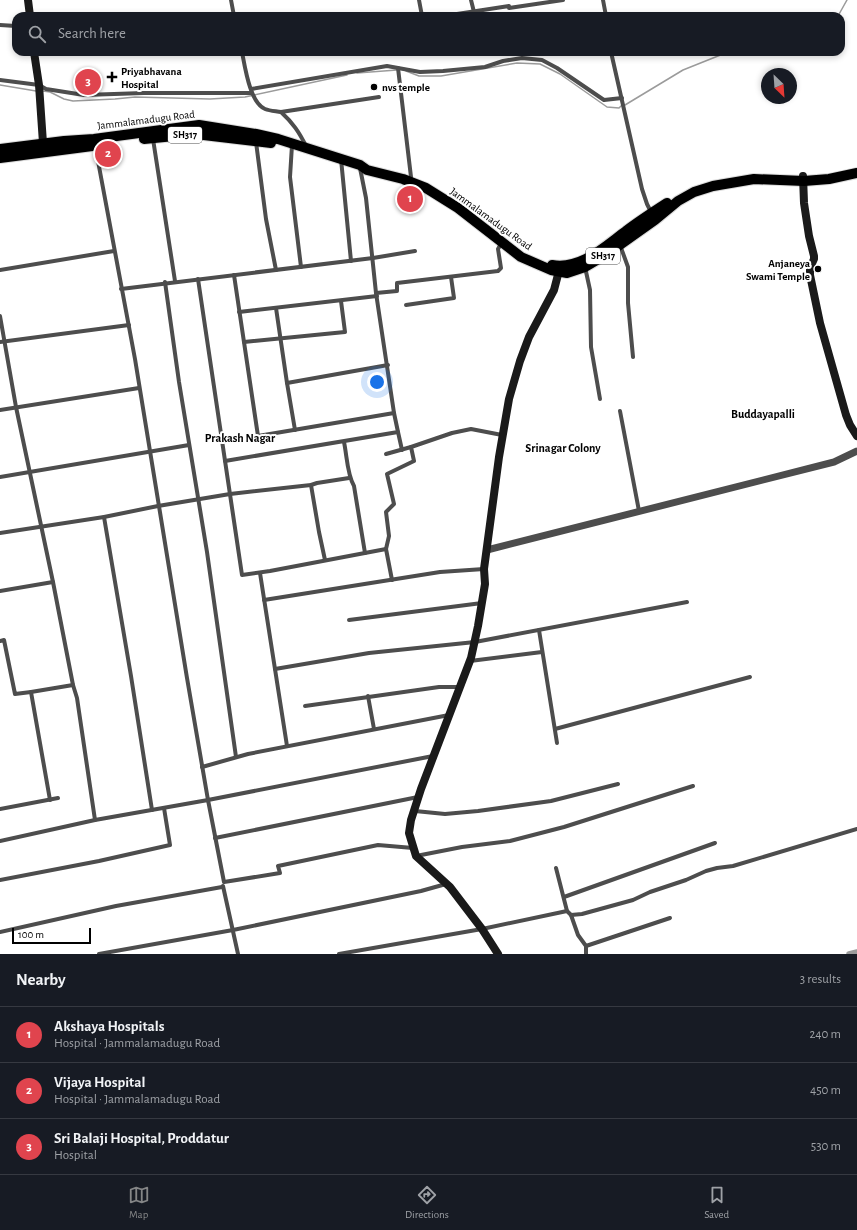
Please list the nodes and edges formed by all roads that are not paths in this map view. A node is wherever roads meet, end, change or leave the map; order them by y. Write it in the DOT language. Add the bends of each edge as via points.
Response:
graph roads {
  1 [pos="28,0"];
  2 [pos="230,0"];
  3 [pos="419,0"];
  4 [pos="471,0"];
  5 [pos="563,0"];
  6 [pos="604,0"];
  7 [pos="30,12"];
  8 [pos="233,12"];
  9 [pos="421,12"];
  10 [pos="474,12"];
  11 [pos="606,12"];
  12 [pos="0,25"];
  13 [pos="12,26"];
  14 [pos="35,56"];
  15 [pos="243,56"];
  16 [pos="612,56"];
  17 [pos="398,68"];
  18 [pos="0,80"];
  19 [pos="39,85"];
  20 [pos="251,91"];
  21 [pos="379,97"];
  22 [pos="623,101"];
  23 [pos="281,112"];
  24 [pos="152,135"];
  25 [pos="256,138"];
  26 [pos="94,142"];
  27 [pos="43,143"];
  28 [pos="292,148"];
  29 [pos="0,149"];
  30 [pos="308,150"];
  31 [pos="0,158"];
  32 [pos="342,162"];
  33 [pos="857,167"];
  34 [pos="362,168"];
  35 [pos="857,174"];
  36 [pos="411,177"];
  37 [pos="803,179"];
  38 [pos="653,217"];
  39 [pos="502,242"];
  40 [pos="620,245"];
  41 [pos="609,248"];
  42 [pos="114,251"];
  43 [pos="414,251"];
  44 [pos="373,258"];
  45 [pos="351,261"];
  46 [pos="301,267"];
  47 [pos="585,267"];
  48 [pos="559,269"];
  49 [pos="0,270"];
  50 [pos="276,270"];
  51 [pos="234,275"];
  52 [pos="452,277"];
  53 [pos="198,279"];
  54 [pos="175,281"];
  55 [pos="165,282"];
  56 [pos="122,289"];
  57 [pos="377,295"];
  58 [pos="340,301"];
  59 [pos="406,305"];
  60 [pos="276,308"];
  61 [pos="239,312"];
  62 [pos="0,316"];
  63 [pos="129,325"];
  64 [pos="280,338"];
  65 [pos="2,342"];
  66 [pos="244,342"];
  67 [pos="633,357"];
  68 [pos="388,365"];
  69 [pos="287,383"];
  70 [pos="140,388"];
  71 [pos="600,399"];
  72 [pos="16,407"];
  73 [pos="0,410"];
  74 [pos="620,411"];
  75 [pos="394,413"];
  76 [pos="296,430"];
  77 [pos="398,432"];
  78 [pos="502,435"];
  79 [pos="857,436"];
  80 [pos="344,442"];
  81 [pos="189,445"];
  82 [pos="410,447"];
  83 [pos="402,450"];
  84 [pos="857,451"];
  85 [pos="149,452"];
  86 [pos="386,454"];
  87 [pos="225,461"];
  88 [pos="30,472"];
  89 [pos="0,477"];
  90 [pos="349,478"];
  91 [pos="311,485"];
  92 [pos="230,494"];
  93 [pos="198,499"];
  94 [pos="158,506"];
  95 [pos="639,511"];
  96 [pos="104,517"];
  97 [pos="41,526"];
  98 [pos="0,533"];
  99 [pos="386,549"];
  100 [pos="487,550"];
  101 [pos="365,553"];
  102 [pos="325,560"];
  103 [pos="484,569"];
  104 [pos="260,573"];
  105 [pos="392,580"];
  106 [pos="53,582"];
  107 [pos="0,591"];
  108 [pos="264,600"];
  109 [pos="482,602"];
  110 [pos="688,602"];
  111 [pos="349,620"];
  112 [pos="539,630"];
  113 [pos="0,641"];
  114 [pos="475,642"];
  115 [pos="542,652"];
  116 [pos="470,661"];
  117 [pos="275,668"];
  118 [pos="750,677"];
  119 [pos="73,684"];
  120 [pos="459,687"];
  121 [pos="31,692"];
  122 [pos="368,696"];
  123 [pos="305,706"];
  124 [pos="449,715"];
  125 [pos="374,729"];
  126 [pos="555,729"];
  127 [pos="557,743"];
  128 [pos="287,746"];
  129 [pos="433,756"];
  130 [pos="236,757"];
  131 [pos="202,767"];
  132 [pos="618,784"];
  133 [pos="693,786"];
  134 [pos="418,797"];
  135 [pos="58,798"];
  136 [pos="50,800"];
  137 [pos="208,800"];
  138 [pos="164,808"];
  139 [pos="0,809"];
  140 [pos="152,810"];
  141 [pos="415,811"];
  142 [pos="94,820"];
  143 [pos="857,829"];
  144 [pos="215,838"];
  145 [pos="0,841"];
  146 [pos="715,843"];
  147 [pos="415,852"];
  148 [pos="556,868"];
  149 [pos="0,880"];
  150 [pos="446,884"];
  151 [pos="223,885"];
  152 [pos="564,897"];
  153 [pos="569,913"];
  154 [pos="670,918"];
  155 [pos="482,929"];
  156 [pos="233,930"];
  157 [pos="0,932"];
  158 [pos="586,946"];
  159 [pos="99,954"];
  160 [pos="238,954"];
  161 [pos="339,954"];
  162 [pos="498,954"];
  163 [pos="586,954"];
  1 -- 7 [label="main road"];
  2 -- 8 [label="street"];
  3 -- 9 [label="street"];
  4 -- 10 [label="street"];
  5 -- 10 [label="street"];
  6 -- 11 [label="street"];
  12 -- 13 [label="street"];
  14 -- 19 [label="main road"];
  15 -- 20 [label="street"];
  16 -- 22 [label="street"];
  17 -- 20 [label="street" via="388,66"];
  17 -- 22 [label="street" via="420,72 443,71 485,67 522,58 542,60 604,100"];
  17 -- 36 [label="street"];
  18 -- 19 [label="street"];
  19 -- 20 [label="street" via="46,89 84,94"];
  19 -- 27 [label="main road"];
  20 -- 23 [label="street" via="264,109"];
  21 -- 23 [label="street"];
  22 -- 38 [label="street" via="641,183"];
  23 -- 30 [label="street" via="298,130"];
  24 -- 25 [label="main road, Jammalamadugu Road / SH317" via="199,125"];
  24 -- 26 [label="main road, Jammalamadugu Road / SH317"];
  24 -- 54 [label="street"];
  25 -- 28 [label="main road, Jammalamadugu Road / SH317" via="278,139"];
  25 -- 50 [label="street" via="266,219"];
  26 -- 27 [label="main road, Jammalamadugu Road / SH317"];
  26 -- 31 [label="main road, SH317"];
  26 -- 42 [label="street"];
  27 -- 29 [label="main road, Jammalamadugu Road / SH317"];
  28 -- 30 [label="main road, Jammalamadugu Road / SH317"];
  28 -- 32 [label="main road, SH317"];
  28 -- 46 [label="street" via="290,177"];
  30 -- 32 [label="main road, Jammalamadugu Road / SH317"];
  32 -- 34 [label="main road, Jammalamadugu Road / SH317"];
  32 -- 45 [label="street"];
  33 -- 37 [label="main road"];
  34 -- 36 [label="main road" via="368,165"];
  34 -- 39 [label="main road, Jammalamadugu Road / SH317" via="426,188 458,208"];
  34 -- 44 [label="street"];
  35 -- 37 [label="main road" via="829,179"];
  36 -- 48 [label="main road" via="435,187 456,200 524,252"];
  37 -- 38 [label="main road" via="782,178 757,172 721,181 680,193"];
  37 -- 79 [label="main road" via="804,203 814,256 810,268 820,323 846,415"];
  38 -- 40 [label="main road, Jammalamadugu Road / SH317"];
  38 -- 41 [label="main road"];
  39 -- 48 [label="main road, Jammalamadugu Road / SH317" via="521,257 542,267"];
  39 -- 52 [label="street" via="498,249 500,269"];
  40 -- 41 [label="main road, Jammalamadugu Road / SH317"];
  40 -- 67 [label="street" via="628,267"];
  41 -- 47 [label="main road, Jammalamadugu Road / SH317"];
  41 -- 48 [label="main road"];
  42 -- 49 [label="street"];
  42 -- 56 [label="street"];
  43 -- 44 [label="street"];
  44 -- 45 [label="street"];
  44 -- 57 [label="street"];
  45 -- 46 [label="street"];
  46 -- 50 [label="street"];
  47 -- 48 [label="main road, Jammalamadugu Road / SH317" via="567,273"];
  47 -- 71 [label="street" via="590,290 591,347"];
  48 -- 78 [label="main road" via="554,290 529,337 520,361"];
  50 -- 51 [label="street"];
  51 -- 53 [label="street"];
  51 -- 61 [label="street"];
  52 -- 57 [label="street" via="397,284 398,291"];
  52 -- 59 [label="street" via="454,298"];
  53 -- 54 [label="street"];
  53 -- 87 [label="street"];
  54 -- 55 [label="street"];
  55 -- 56 [label="street"];
  55 -- 81 [label="street"];
  56 -- 63 [label="street"];
  57 -- 58 [label="street"];
  57 -- 68 [label="street"];
  58 -- 60 [label="street"];
  58 -- 64 [label="street" via="345,332"];
  60 -- 61 [label="street"];
  60 -- 64 [label="street"];
  61 -- 66 [label="street"];
  62 -- 65 [label="street"];
  63 -- 65 [label="street"];
  63 -- 70 [label="street"];
  64 -- 66 [label="street"];
  64 -- 69 [label="street"];
  65 -- 72 [label="street"];
  66 -- 76 [label="street" via="258,436"];
  68 -- 69 [label="street"];
  68 -- 75 [label="street"];
  69 -- 76 [label="street"];
  70 -- 72 [label="street"];
  70 -- 85 [label="street"];
  72 -- 73 [label="street"];
  72 -- 88 [label="street"];
  74 -- 95 [label="street"];
  75 -- 76 [label="street"];
  75 -- 77 [label="street"];
  77 -- 80 [label="street"];
  77 -- 83 [label="street"];
  78 -- 82 [label="street" via="471,428"];
  78 -- 100 [label="main road"];
  80 -- 87 [label="street"];
  80 -- 90 [label="street"];
  81 -- 85 [label="street"];
  81 -- 93 [label="street"];
  82 -- 83 [label="street"];
  82 -- 99 [label="street" via="414,461 387,474 394,504 386,512 389,536"];
  83 -- 86 [label="street"];
  84 -- 95 [label="street" via="834,462"];
  85 -- 88 [label="street"];
  85 -- 94 [label="street"];
  87 -- 92 [label="street"];
  88 -- 89 [label="street"];
  88 -- 97 [label="street"];
  90 -- 91 [label="street"];
  90 -- 101 [label="street" via="354,486"];
  91 -- 92 [label="street"];
  91 -- 102 [label="street"];
  92 -- 93 [label="street"];
  92 -- 104 [label="street" via="242,575"];
  93 -- 94 [label="street"];
  93 -- 130 [label="street"];
  94 -- 96 [label="street"];
  94 -- 131 [label="street"];
  95 -- 100 [label="street"];
  96 -- 97 [label="street"];
  96 -- 140 [label="street"];
  97 -- 98 [label="street"];
  97 -- 106 [label="street"];
  99 -- 101 [label="street"];
  99 -- 105 [label="street"];
  100 -- 103 [label="main road"];
  101 -- 102 [label="street"];
  102 -- 104 [label="street"];
  103 -- 105 [label="street" via="440,572"];
  103 -- 109 [label="main road"];
  104 -- 108 [label="street"];
  105 -- 108 [label="street"];
  106 -- 107 [label="street"];
  106 -- 119 [label="street"];
  108 -- 117 [label="street"];
  109 -- 111 [label="street"];
  109 -- 114 [label="main road"];
  110 -- 112 [label="street"];
  112 -- 114 [label="street"];
  112 -- 115 [label="street"];
  113 -- 121 [label="street" via="4,640 15,694"];
  114 -- 116 [label="main road"];
  114 -- 117 [label="street" via="369,653"];
  115 -- 116 [label="street"];
  115 -- 126 [label="street"];
  116 -- 120 [label="main road"];
  117 -- 128 [label="street"];
  118 -- 126 [label="street"];
  119 -- 121 [label="street"];
  119 -- 142 [label="street"];
  120 -- 122 [label="street"];
  120 -- 124 [label="main road"];
  121 -- 136 [label="street"];
  122 -- 123 [label="street"];
  122 -- 125 [label="street"];
  124 -- 125 [label="street"];
  124 -- 129 [label="main road"];
  125 -- 128 [label="street"];
  126 -- 127 [label="street"];
  128 -- 130 [label="street"];
  129 -- 134 [label="main road"];
  129 -- 137 [label="street"];
  130 -- 131 [label="street"];
  131 -- 137 [label="street"];
  132 -- 141 [label="street" via="551,801 478,811 445,814"];
  133 -- 147 [label="street" via="564,828 510,841"];
  134 -- 141 [label="main road"];
  134 -- 144 [label="street"];
  135 -- 136 [label="street"];
  136 -- 139 [label="street"];
  137 -- 138 [label="street"];
  137 -- 144 [label="street"];
  138 -- 140 [label="street"];
  138 -- 149 [label="street" via="170,845"];
  140 -- 142 [label="street"];
  141 -- 147 [label="main road" via="409,833"];
  142 -- 145 [label="street"];
  143 -- 153 [label="street" via="733,866 706,871 632,900 582,914"];
  144 -- 151 [label="street"];
  146 -- 152 [label="street"];
  147 -- 150 [label="main road"];
  147 -- 151 [label="street" via="378,845 278,866 280,874"];
  148 -- 152 [label="street"];
  150 -- 155 [label="main road"];
  150 -- 156 [label="street"];
  151 -- 156 [label="street"];
  151 -- 157 [label="street"];
  152 -- 153 [label="street"];
  153 -- 155 [label="street"];
  153 -- 158 [label="street" via="578,935"];
  154 -- 158 [label="street"];
  155 -- 161 [label="street"];
  155 -- 162 [label="main road"];
  156 -- 159 [label="street"];
  156 -- 160 [label="street"];
  158 -- 163 [label="street"];
}
